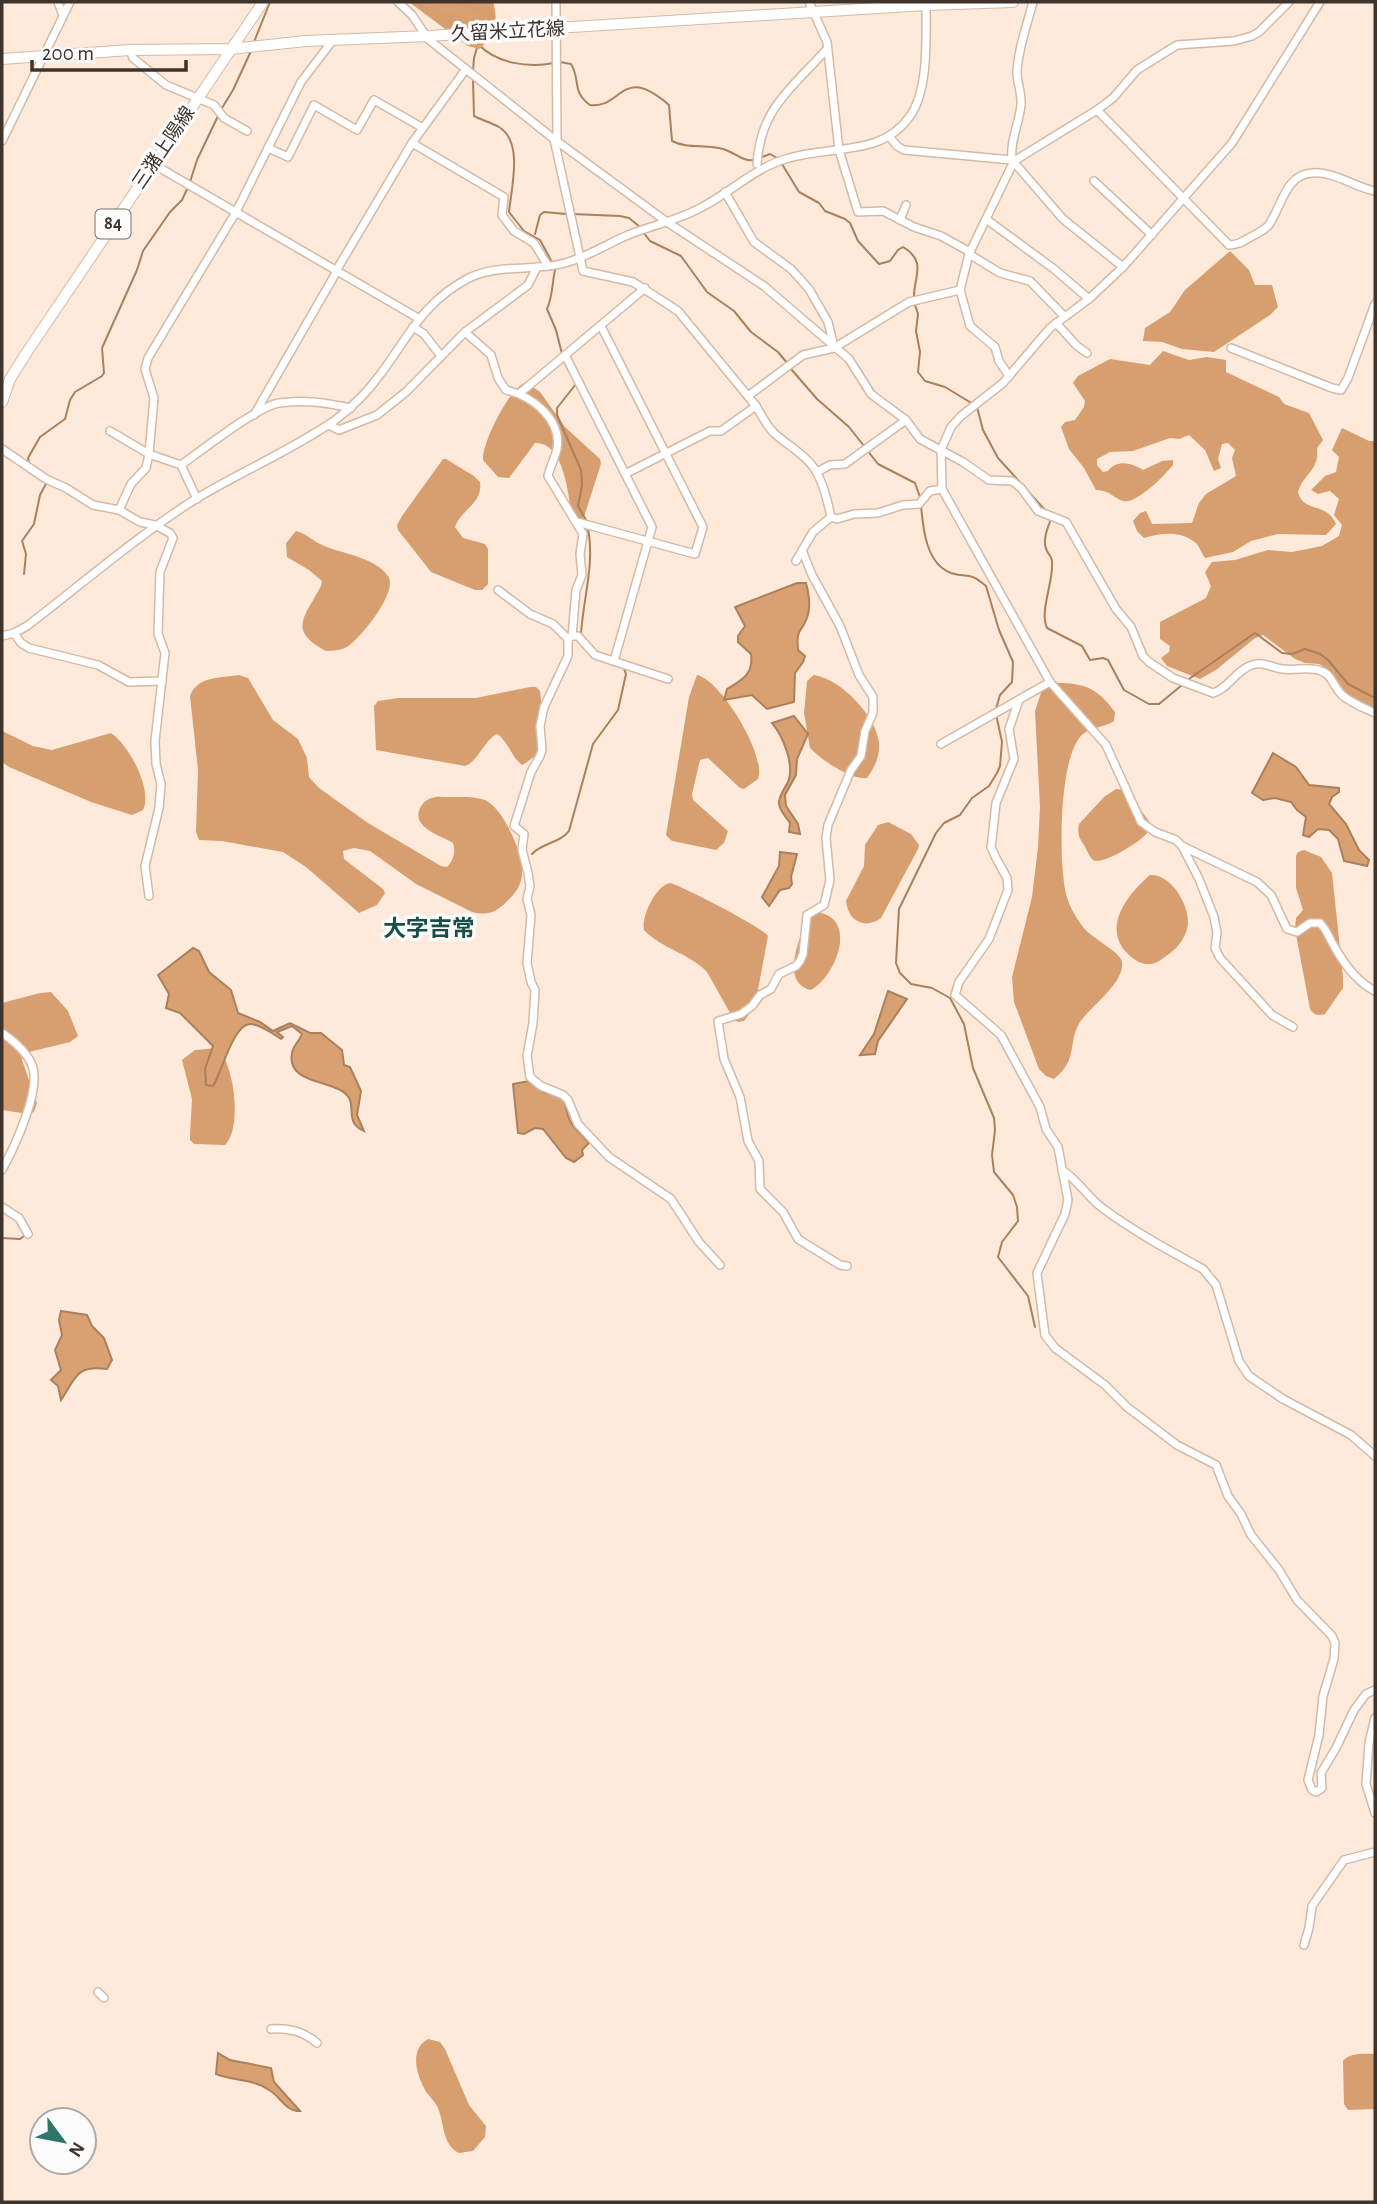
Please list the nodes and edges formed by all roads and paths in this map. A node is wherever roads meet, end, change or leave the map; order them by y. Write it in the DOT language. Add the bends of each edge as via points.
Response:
graph roads {
  1 [pos="58,2"];
  2 [pos="70,2"];
  3 [pos="263,2"];
  4 [pos="398,2"];
  5 [pos="556,2"];
  6 [pos="1013,2"];
  7 [pos="1033,2"];
  8 [pos="1289,2"];
  9 [pos="1320,2"];
  10 [pos="926,3"];
  11 [pos="812,7"];
  12 [pos="63,15"];
  13 [pos="556,29"];
  14 [pos="428,36"];
  15 [pos="333,40"];
  16 [pos="231,49"];
  17 [pos="130,50"];
  18 [pos="826,50"];
  19 [pos="43,55"];
  20 [pos="2,59"];
  21 [pos="466,69"];
  22 [pos="197,100"];
  23 [pos="1097,110"];
  24 [pos="424,128"];
  25 [pos="247,131"];
  26 [pos="889,136"];
  27 [pos="555,140"];
  28 [pos="2,141"];
  29 [pos="411,143"];
  30 [pos="268,148"];
  31 [pos="839,150"];
  32 [pos="1013,160"];
  33 [pos="153,164"];
  34 [pos="757,164"];
  35 [pos="1094,181"];
  36 [pos="1102,190"];
  37 [pos="1375,191"];
  38 [pos="724,192"];
  39 [pos="1095,199"];
  40 [pos="1184,200"];
  41 [pos="906,205"];
  42 [pos="236,212"];
  43 [pos="986,219"];
  44 [pos="900,220"];
  45 [pos="667,222"];
  46 [pos="1152,235"];
  47 [pos="970,253"];
  48 [pos="579,258"];
  49 [pos="552,265"];
  50 [pos="537,267"];
  51 [pos="1123,267"];
  52 [pos="337,271"];
  53 [pos="645,288"];
  54 [pos="960,290"];
  55 [pos="1089,299"];
  56 [pos="1375,304"];
  57 [pos="1064,316"];
  58 [pos="418,318"];
  59 [pos="1056,323"];
  60 [pos="601,326"];
  61 [pos="412,327"];
  62 [pos="465,332"];
  63 [pos="834,348"];
  64 [pos="1231,348"];
  65 [pos="1087,353"];
  66 [pos="565,355"];
  67 [pos="441,356"];
  68 [pos="1009,376"];
  69 [pos="6,377"];
  70 [pos="520,393"];
  71 [pos="748,396"];
  72 [pos="2,402"];
  73 [pos="756,406"];
  74 [pos="351,408"];
  75 [pos="253,415"];
  76 [pos="906,420"];
  77 [pos="329,425"];
  78 [pos="110,431"];
  79 [pos="2,449"];
  80 [pos="942,450"];
  81 [pos="665,453"];
  82 [pos="149,454"];
  83 [pos="181,465"];
  84 [pos="817,472"];
  85 [pos="625,474"];
  86 [pos="942,489"];
  87 [pos="197,499"];
  88 [pos="119,510"];
  89 [pos="831,517"];
  90 [pos="577,522"];
  91 [pos="155,525"];
  92 [pos="649,541"];
  93 [pos="802,550"];
  94 [pos="796,561"];
  95 [pos="498,590"];
  96 [pos="14,633"];
  97 [pos="2,636"];
  98 [pos="570,637"];
  99 [pos="614,661"];
  100 [pos="668,679"];
  101 [pos="162,681"];
  102 [pos="1050,682"];
  103 [pos="1020,700"];
  104 [pos="1375,713"];
  105 [pos="941,744"];
  106 [pos="1182,846"];
  107 [pos="149,896"];
  108 [pos="1375,991"];
  109 [pos="1293,1027"];
  110 [pos="2,1033"];
  111 [pos="2,1170"];
  112 [pos="1062,1170"];
  113 [pos="2,1207"];
  114 [pos="28,1234"];
  115 [pos="719,1265"];
  116 [pos="847,1266"];
  117 [pos="1375,1456"];
  118 [pos="1375,1690"];
  119 [pos="1375,1718"];
  120 [pos="1375,1813"];
  121 [pos="1375,1852"];
  122 [pos="1304,1945"];
  123 [pos="271,2029"];
  124 [pos="317,2043"];
  1 -- 12 [label="street"];
  2 -- 12 [label="street"];
  3 -- 16 [label="main road, 三潴上陽線 / 84"];
  4 -- 14 [label="street"];
  5 -- 13 [label="street"];
  6 -- 10 [label="main road, 久留米立花線"];
  7 -- 32 [label="street" via="1018,60 1021,93"];
  8 -- 23 [label="street" via="1252,36 1177,45 1137,69"];
  9 -- 40 [label="street" via="1232,143"];
  10 -- 11 [label="main road, 久留米立花線"];
  10 -- 26 [label="street" via="922,92 911,116"];
  11 -- 13 [label="main road, 久留米立花線"];
  11 -- 18 [label="street"];
  12 -- 19 [label="street"];
  13 -- 14 [label="main road, 久留米立花線"];
  13 -- 27 [label="street"];
  14 -- 15 [label="main road, 久留米立花線"];
  14 -- 21 [label="street"];
  15 -- 16 [label="main road, 久留米立花線"];
  15 -- 30 [label="street" via="302,82"];
  16 -- 17 [label="main road, 久留米立花線"];
  16 -- 22 [label="main road, 三潴上陽線 / 84"];
  17 -- 19 [label="main road, 久留米立花線"];
  17 -- 22 [label="street" via="133,58 166,85"];
  18 -- 31 [label="street"];
  18 -- 34 [label="street" via="766,120"];
  19 -- 20 [label="main road, 久留米立花線"];
  19 -- 28 [label="street"];
  21 -- 24 [label="street"];
  21 -- 27 [label="street"];
  22 -- 25 [label="street" via="214,105 224,118"];
  22 -- 33 [label="main road, 三潴上陽線 / 84"];
  23 -- 32 [label="street"];
  23 -- 40 [label="street"];
  24 -- 29 [label="street"];
  24 -- 30 [label="street" via="374,100 357,130 314,105 288,157"];
  26 -- 31 [label="street" via="871,145"];
  26 -- 32 [label="street" via="904,150"];
  27 -- 45 [label="street"];
  27 -- 48 [label="street"];
  29 -- 49 [label="street" via="504,197 502,215"];
  29 -- 52 [label="street"];
  30 -- 42 [label="street"];
  31 -- 38 [label="street" via="766,165"];
  31 -- 44 [label="street" via="858,212 883,211"];
  32 -- 43 [label="street"];
  32 -- 51 [label="street" via="1063,219"];
  33 -- 42 [label="street"];
  33 -- 69 [label="main road, 三潴上陽線 / 84"];
  35 -- 36 [label="street"];
  36 -- 39 [label="street"];
  36 -- 46 [label="street"];
  37 -- 40 [label="street" via="1332,176 1302,176 1292,183 1265,229 1235,245 1229,245"];
  38 -- 45 [label="street"];
  38 -- 63 [label="street" via="754,242 791,269 809,289 828,322"];
  40 -- 46 [label="street"];
  41 -- 44 [label="street"];
  42 -- 52 [label="street"];
  42 -- 82 [label="street" via="148,358 145,369 154,398"];
  43 -- 47 [label="street"];
  43 -- 55 [label="street"];
  44 -- 47 [label="street"];
  45 -- 48 [label="street"];
  45 -- 63 [label="street" via="764,286"];
  46 -- 51 [label="street"];
  47 -- 54 [label="street"];
  47 -- 57 [label="street" via="1000,273 1030,281"];
  48 -- 49 [label="street"];
  48 -- 53 [label="street" via="583,271"];
  49 -- 50 [label="street"];
  50 -- 58 [label="street" via="499,269 470,277"];
  50 -- 62 [label="street" via="528,285"];
  51 -- 55 [label="street"];
  52 -- 58 [label="street"];
  52 -- 75 [label="street"];
  53 -- 60 [label="street"];
  53 -- 71 [label="street" via="678,311"];
  54 -- 63 [label="street" via="909,302"];
  54 -- 68 [label="street" via="970,326 995,346"];
  55 -- 57 [label="street"];
  56 -- 64 [label="street" via="1341,390"];
  57 -- 59 [label="street"];
  58 -- 61 [label="street"];
  59 -- 65 [label="street"];
  59 -- 68 [label="street"];
  60 -- 66 [label="street"];
  60 -- 81 [label="street"];
  61 -- 67 [label="street" via="424,334"];
  61 -- 74 [label="street" via="379,377"];
  62 -- 67 [label="street"];
  62 -- 70 [label="street" via="491,355 506,390"];
  63 -- 71 [label="street" via="803,355"];
  63 -- 76 [label="street" via="849,359 871,394"];
  66 -- 70 [label="street"];
  66 -- 85 [label="street"];
  67 -- 77 [label="street" via="377,415 339,430"];
  68 -- 80 [label="street" via="951,427"];
  69 -- 72 [label="main road, 三潴上陽線 / 84"];
  70 -- 90 [label="street" via="538,406 553,426 556,450 548,476"];
  71 -- 73 [label="street"];
  73 -- 81 [label="street" via="721,431 710,431"];
  73 -- 84 [label="street" via="763,421"];
  74 -- 75 [label="street" via="311,400 276,403"];
  74 -- 77 [label="street"];
  75 -- 83 [label="street"];
  76 -- 80 [label="street" via="920,439"];
  76 -- 84 [label="street" via="845,464"];
  77 -- 87 [label="street"];
  78 -- 82 [label="street"];
  79 -- 88 [label="street" via="93,505"];
  80 -- 86 [label="street"];
  80 -- 104 [label="street" via="989,480 1012,481 1038,511 1066,522 1131,628 1143,656 1161,672 1213,693 1255,664 1307,668 1322,671 1342,695"];
  81 -- 85 [label="street"];
  81 -- 92 [label="street" via="703,527 695,554"];
  82 -- 83 [label="street"];
  82 -- 88 [label="street" via="146,468 131,484"];
  83 -- 87 [label="street"];
  84 -- 89 [label="street"];
  85 -- 92 [label="street" via="652,527"];
  86 -- 89 [label="street" via="930,491 919,504"];
  86 -- 102 [label="street"];
  87 -- 91 [label="street"];
  88 -- 91 [label="street"];
  89 -- 93 [label="street" via="813,532"];
  90 -- 92 [label="street"];
  90 -- 98 [label="street" via="583,534 582,575"];
  91 -- 96 [label="street"];
  91 -- 101 [label="street" via="173,538 160,572 157,627 165,653"];
  92 -- 99 [label="street"];
  93 -- 94 [label="street"];
  93 -- 116 [label="street" via="873,697 873,713 861,756 828,824 828,892 824,905 807,915 800,961 779,974 771,989 752,1006 718,1021 748,1141 759,1161 760,1189 783,1212 799,1239"];
  95 -- 98 [label="street"];
  96 -- 97 [label="street"];
  96 -- 101 [label="street" via="29,648 98,664 130,682"];
  98 -- 99 [label="street" via="579,636 595,655"];
  98 -- 115 [label="street" via="568,656 544,707 542,750 514,827 524,834 522,850 530,887 527,963 535,990 527,1056 530,1077 568,1100 578,1124 609,1157 671,1199"];
  99 -- 100 [label="street"];
  101 -- 107 [label="street" via="155,741 162,784 145,866"];
  102 -- 103 [label="street"];
  102 -- 106 [label="street" via="1106,745 1141,822"];
  103 -- 105 [label="street"];
  103 -- 112 [label="street" via="1010,729 1014,759 996,803 991,847 1008,890 989,939 955,995 995,1028 1010,1049 1058,1147"];
  106 -- 108 [label="street" via="1263,887 1287,929 1297,932 1310,923 1322,925 1352,973"];
  106 -- 109 [label="street" via="1214,916 1215,951 1272,1015"];
  110 -- 111 [label="street" via="26,1054 34,1080 25,1118"];
  112 -- 117 [label="street" via="1120,1221 1211,1277 1239,1361 1249,1376 1350,1435"];
  112 -- 118 [label="street" via="1068,1207 1037,1273 1045,1335 1127,1407 1177,1445 1216,1465 1227,1496 1251,1535 1297,1600 1332,1636 1334,1659 1322,1696 1320,1735 1308,1780 1312,1790 1322,1788 1321,1773 1358,1702"];
  113 -- 114 [label="street" via="19,1218"];
  119 -- 120 [label="street" via="1366,1784"];
  121 -- 122 [label="street" via="1344,1860 1312,1906"];
  123 -- 124 [label="street" via="293,2029"];
}
